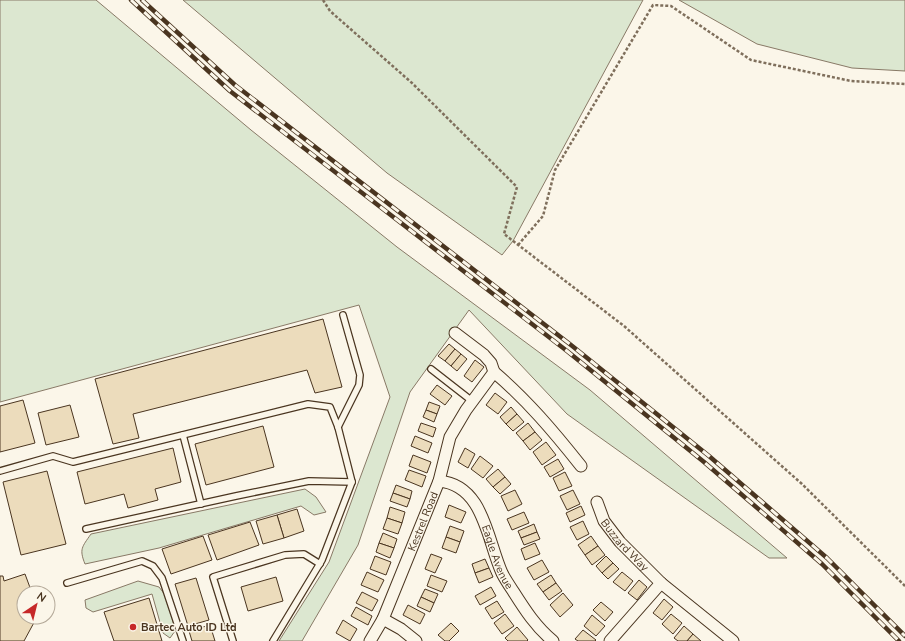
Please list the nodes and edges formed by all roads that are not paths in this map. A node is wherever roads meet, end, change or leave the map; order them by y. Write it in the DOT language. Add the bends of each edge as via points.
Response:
graph roads {
  1 [pos="343,315"];
  2 [pos="455,333"];
  3 [pos="430,369"];
  4 [pos="494,372"];
  5 [pos="472,402"];
  6 [pos="338,426"];
  7 [pos="183,435"];
  8 [pos="581,466"];
  9 [pos="0,471"];
  10 [pos="439,481"];
  11 [pos="352,482"];
  12 [pos="598,502"];
  13 [pos="201,504"];
  14 [pos="86,529"];
  15 [pos="320,564"];
  16 [pos="67,583"];
  17 [pos="661,583"];
  18 [pos="383,619"];
  19 [pos="183,641"];
  20 [pos="233,641"];
  21 [pos="273,641"];
  22 [pos="370,641"];
  23 [pos="416,641"];
  24 [pos="553,641"];
  25 [pos="610,641"];
  26 [pos="733,641"];
  1 -- 6 [label="lane" via="360,375 359,385"];
  2 -- 4 [label="street" via="484,355"];
  3 -- 5 [label="lane"];
  4 -- 5 [label="street, Kestrel Road"];
  4 -- 8 [label="street" via="514,389 555,433"];
  5 -- 10 [label="street, Kestrel Road" via="450,437"];
  6 -- 7 [label="lane" via="330,407 308,404"];
  6 -- 11 [label="lane"];
  7 -- 9 [label="lane" via="73,462 53,456"];
  7 -- 13 [label="lane"];
  10 -- 18 [label="street, Kestrel Road"];
  10 -- 24 [label="street, Eagle Avenue" via="458,486 476,505 491,538 502,573 530,618"];
  11 -- 13 [label="lane" via="309,481"];
  11 -- 15 [label="lane"];
  12 -- 17 [label="street, Buzzard Way" via="604,521 620,542"];
  13 -- 14 [label="lane"];
  15 -- 20 [label="lane" via="304,554 285,555 213,577"];
  15 -- 21 [label="lane"];
  16 -- 19 [label="lane" via="142,561 153,566 162,578"];
  17 -- 25 [label="street"];
  17 -- 26 [label="street, Buzzard Way"];
  18 -- 22 [label="street, Kestrel Road"];
  18 -- 23 [label="street"];
}
